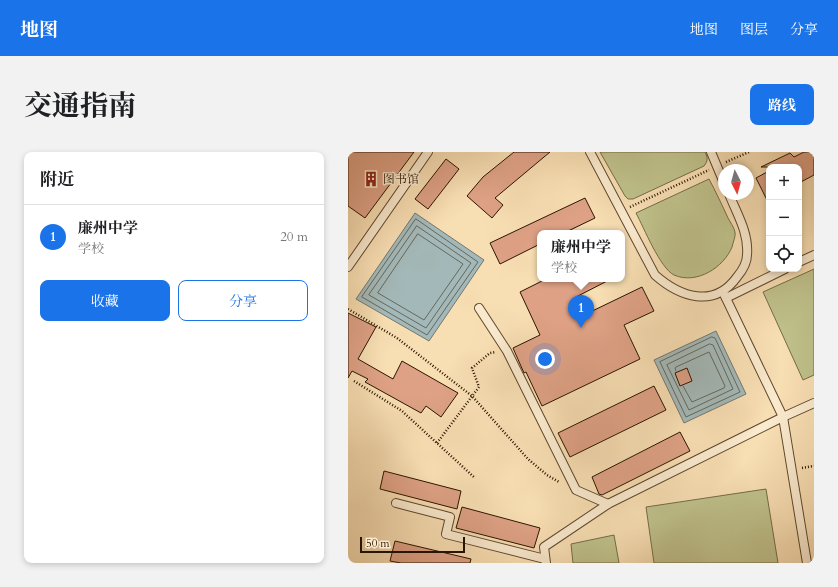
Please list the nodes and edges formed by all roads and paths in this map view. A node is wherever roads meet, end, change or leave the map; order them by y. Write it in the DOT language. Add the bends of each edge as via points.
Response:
graph roads {
  1 [pos="428,152"];
  2 [pos="590,152"];
  3 [pos="711,152"];
  4 [pos="749,152"];
  5 [pos="717,166"];
  6 [pos="732,200"];
  7 [pos="621,211"];
  8 [pos="814,255"];
  9 [pos="802,261"];
  10 [pos="348,267"];
  11 [pos="778,272"];
  12 [pos="724,295"];
  13 [pos="479,308"];
  14 [pos="348,309"];
  15 [pos="507,351"];
  16 [pos="354,381"];
  17 [pos="472,396"];
  18 [pos="814,403"];
  19 [pos="783,417"];
  20 [pos="437,443"];
  21 [pos="474,478"];
  22 [pos="576,490"];
  23 [pos="396,503"];
  24 [pos="608,504"];
  25 [pos="545,561"];
  26 [pos="807,563"];
  1 -- 10 [label="lane"];
  2 -- 7 [label="lane"];
  3 -- 5 [label="lane"];
  4 -- 5 [label="path"];
  5 -- 7 [label="path"];
  6 -- 12 [label="lane" via="746,232 748,245 743,270"];
  7 -- 12 [label="lane" via="655,275 676,290 697,297"];
  8 -- 9 [label="lane"];
  11 -- 12 [label="lane"];
  12 -- 19 [label="lane"];
  13 -- 15 [label="lane"];
  14 -- 17 [label="path" via="397,338"];
  15 -- 17 [label="path" via="490,353 472,368 479,387"];
  15 -- 22 [label="lane"];
  16 -- 20 [label="path" via="402,411"];
  17 -- 20 [label="path"];
  17 -- 22 [label="path" via="528,459 547,476"];
  18 -- 19 [label="lane"];
  19 -- 24 [label="lane"];
  19 -- 26 [label="lane"];
  20 -- 21 [label="path"];
  22 -- 24 [label="lane"];
  23 -- 25 [label="lane" via="450,517 446,534"];
  24 -- 25 [label="lane" via="544,547"];
}
